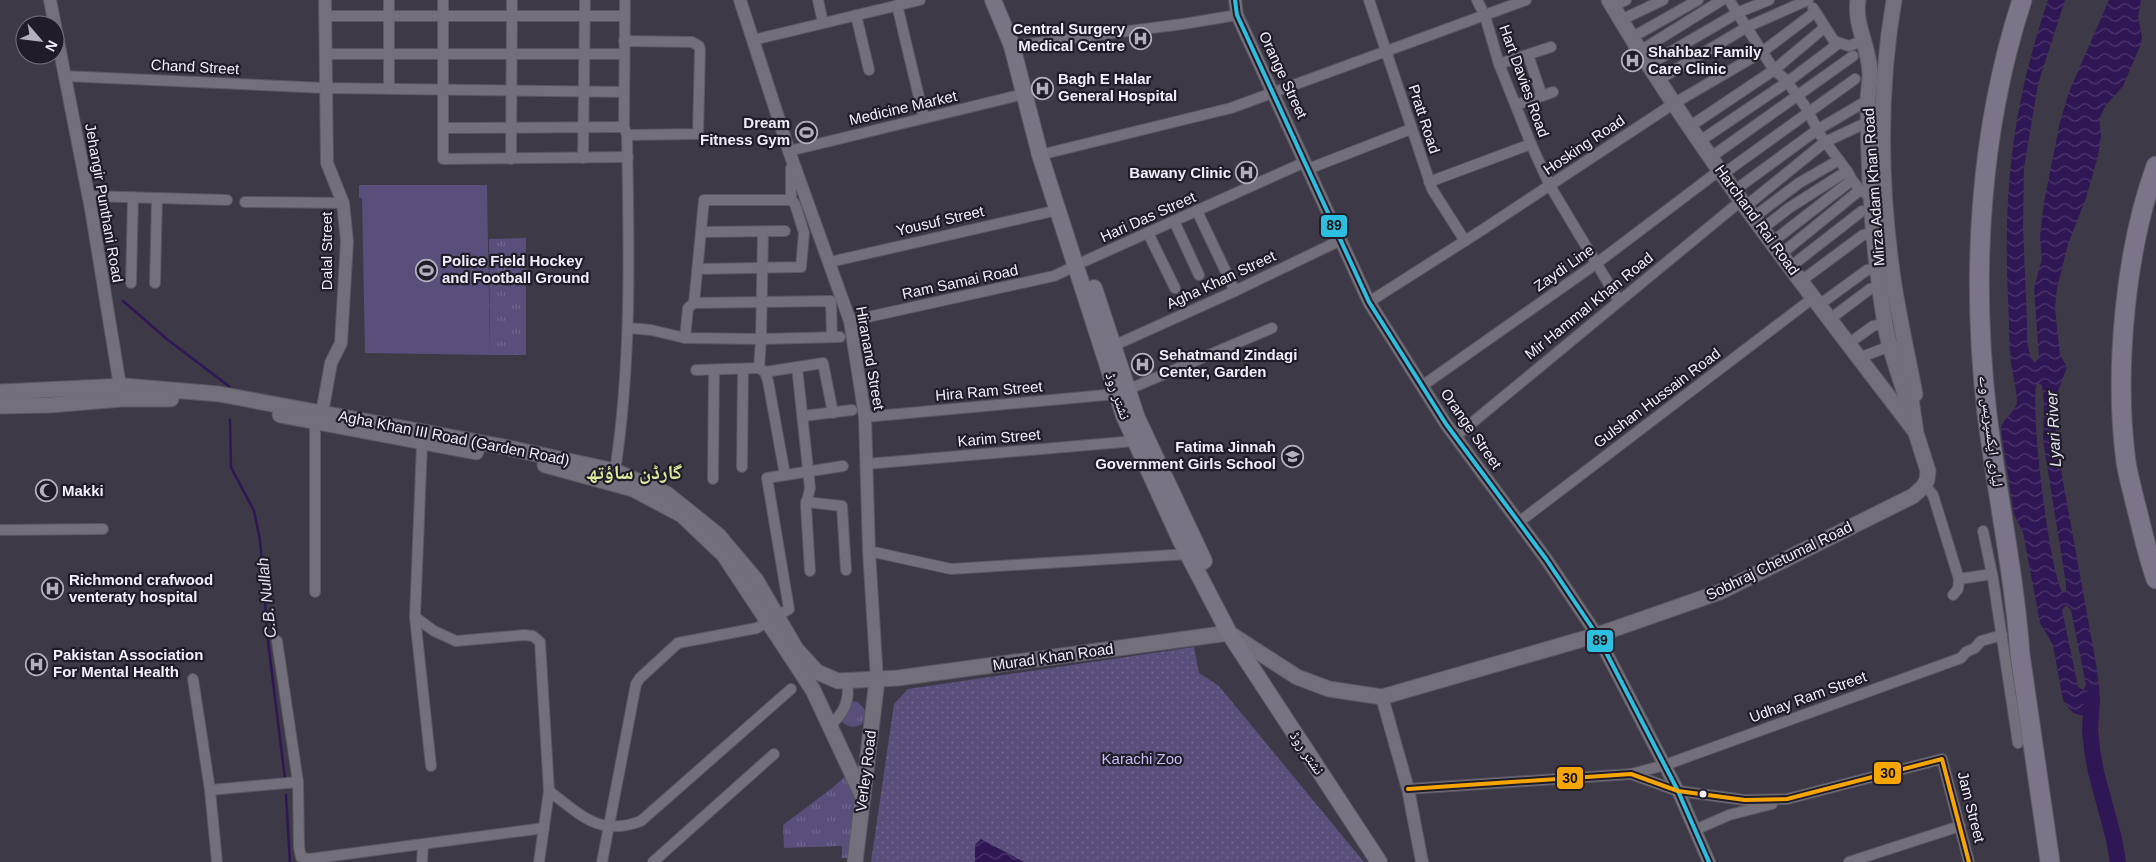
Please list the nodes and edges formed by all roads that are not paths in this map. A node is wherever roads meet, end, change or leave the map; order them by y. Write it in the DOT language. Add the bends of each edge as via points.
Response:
graph roads {
  1 [pos="50,0"];
  2 [pos="325,0"];
  3 [pos="389,0"];
  4 [pos="443,0"];
  5 [pos="512,0"];
  6 [pos="585,0"];
  7 [pos="625,0"];
  8 [pos="740,0"];
  9 [pos="818,0"];
  10 [pos="920,0"];
  11 [pos="993,0"];
  12 [pos="1002,0"];
  13 [pos="1235,0"];
  14 [pos="1369,0"];
  15 [pos="1478,0"];
  16 [pos="1526,0"];
  17 [pos="1663,0"];
  18 [pos="1698,0"];
  19 [pos="1722,0"];
  20 [pos="1729,0"];
  21 [pos="1769,0"];
  22 [pos="1809,0"];
  23 [pos="1858,0"];
  24 [pos="1894,0"];
  25 [pos="2022,0"];
  26 [pos="1616,2"];
  27 [pos="897,5"];
  28 [pos="1738,12"];
  29 [pos="1815,12"];
  30 [pos="53,15"];
  31 [pos="856,15"];
  32 [pos="1237,15"];
  33 [pos="325,16"];
  34 [pos="389,16"];
  35 [pos="443,16"];
  36 [pos="512,16"];
  37 [pos="585,16"];
  38 [pos="625,16"];
  39 [pos="1484,16"];
  40 [pos="1621,20"];
  41 [pos="823,23"];
  42 [pos="1747,27"];
  43 [pos="1824,28"];
  44 [pos="1631,38"];
  45 [pos="753,40"];
  46 [pos="1864,40"];
  47 [pos="624,41"];
  48 [pos="1839,43"];
  49 [pos="1016,46"];
  50 [pos="1551,47"];
  51 [pos="1640,51"];
  52 [pos="1386,52"];
  53 [pos="1762,52"];
  54 [pos="325,54"];
  55 [pos="389,54"];
  56 [pos="443,54"];
  57 [pos="512,54"];
  58 [pos="584,54"];
  59 [pos="624,54"];
  60 [pos="1528,55"];
  61 [pos="1853,56"];
  62 [pos="1500,64"];
  63 [pos="62,65"];
  64 [pos="1648,65"];
  65 [pos="869,70"];
  66 [pos="1774,70"];
  67 [pos="64,76"];
  68 [pos="1855,79"];
  69 [pos="1658,80"];
  70 [pos="1786,83"];
  71 [pos="325,88"];
  72 [pos="389,89"];
  73 [pos="443,90"];
  74 [pos="512,90"];
  75 [pos="584,92"];
  76 [pos="624,92"];
  77 [pos="1554,92"];
  78 [pos="1274,93"];
  79 [pos="1024,94"];
  80 [pos="1542,96"];
  81 [pos="1797,97"];
  82 [pos="1868,100"];
  83 [pos="1673,104"];
  84 [pos="1516,105"];
  85 [pos="1810,113"];
  86 [pos="924,118"];
  87 [pos="1870,121"];
  88 [pos="1690,126"];
  89 [pos="511,127"];
  90 [pos="443,128"];
  91 [pos="583,128"];
  92 [pos="1411,129"];
  93 [pos="1817,130"];
  94 [pos="626,131"];
  95 [pos="1700,141"];
  96 [pos="1825,142"];
  97 [pos="1531,144"];
  98 [pos="789,151"];
  99 [pos="1045,153"];
  100 [pos="628,157"];
  101 [pos="1711,157"];
  102 [pos="583,158"];
  103 [pos="511,159"];
  104 [pos="1839,160"];
  105 [pos="1306,165"];
  106 [pos="2156,166"];
  107 [pos="791,168"];
  108 [pos="1722,172"];
  109 [pos="1850,176"];
  110 [pos="1429,182"];
  111 [pos="1550,186"];
  112 [pos="1866,193"];
  113 [pos="88,196"];
  114 [pos="133,197"];
  115 [pos="157,198"];
  116 [pos="226,200"];
  117 [pos="791,200"];
  118 [pos="245,202"];
  119 [pos="343,203"];
  120 [pos="1748,209"];
  121 [pos="1058,210"];
  122 [pos="1862,210"];
  123 [pos="1197,211"];
  124 [pos="1174,221"];
  125 [pos="785,231"];
  126 [pos="701,232"];
  127 [pos="763,232"];
  128 [pos="1148,233"];
  129 [pos="1874,233"];
  130 [pos="1341,240"];
  131 [pos="1465,241"];
  132 [pos="1776,248"];
  133 [pos="830,262"];
  134 [pos="1080,264"];
  135 [pos="1597,264"];
  136 [pos="762,267"];
  137 [pos="1790,267"];
  138 [pos="1878,268"];
  139 [pos="698,269"];
  140 [pos="1199,275"];
  141 [pos="1801,281"];
  142 [pos="131,283"];
  143 [pos="155,283"];
  144 [pos="1881,287"];
  145 [pos="1175,288"];
  146 [pos="1235,291"];
  147 [pos="1619,301"];
  148 [pos="1369,302"];
  149 [pos="1816,302"];
  150 [pos="694,303"];
  151 [pos="762,303"];
  152 [pos="1830,319"];
  153 [pos="850,322"];
  154 [pos="1885,323"];
  155 [pos="629,328"];
  156 [pos="1272,328"];
  157 [pos="685,338"];
  158 [pos="761,339"];
  159 [pos="1848,344"];
  160 [pos="1113,346"];
  161 [pos="1890,346"];
  162 [pos="1859,358"];
  163 [pos="797,367"];
  164 [pos="743,369"];
  165 [pos="696,370"];
  166 [pos="714,370"];
  167 [pos="762,370"];
  168 [pos="120,386"];
  169 [pos="1422,386"];
  170 [pos="0,392"];
  171 [pos="1122,392"];
  172 [pos="1911,399"];
  173 [pos="0,406"];
  174 [pos="852,410"];
  175 [pos="833,413"];
  176 [pos="803,416"];
  177 [pos="318,417"];
  178 [pos="865,418"];
  179 [pos="1916,432"];
  180 [pos="1456,436"];
  181 [pos="1135,441"];
  182 [pos="422,444"];
  183 [pos="866,464"];
  184 [pos="742,466"];
  185 [pos="843,466"];
  186 [pos="616,471"];
  187 [pos="808,471"];
  188 [pos="785,475"];
  189 [pos="713,479"];
  190 [pos="1923,487"];
  191 [pos="806,502"];
  192 [pos="1519,522"];
  193 [pos="103,529"];
  194 [pos="0,530"];
  195 [pos="1983,531"];
  196 [pos="869,551"];
  197 [pos="1188,554"];
  198 [pos="846,570"];
  199 [pos="810,571"];
  200 [pos="1992,574"];
  201 [pos="1959,579"];
  202 [pos="2156,579"];
  203 [pos="315,592"];
  204 [pos="1953,595"];
  205 [pos="415,617"];
  206 [pos="773,619"];
  207 [pos="1229,633"];
  208 [pos="1597,635"];
  209 [pos="2002,635"];
  210 [pos="277,641"];
  211 [pos="1244,642"];
  212 [pos="194,679"];
  213 [pos="877,680"];
  214 [pos="847,682"];
  215 [pos="791,689"];
  216 [pos="1382,697"];
  217 [pos="830,725"];
  218 [pos="2018,743"];
  219 [pos="774,754"];
  220 [pos="1664,765"];
  221 [pos="431,766"];
  222 [pos="1631,774"];
  223 [pos="298,782"];
  224 [pos="1408,789"];
  225 [pos="210,790"];
  226 [pos="549,791"];
  227 [pos="1678,791"];
  228 [pos="863,797"];
  229 [pos="1787,799"];
  230 [pos="1960,826"];
  231 [pos="608,827"];
  232 [pos="544,828"];
  233 [pos="1695,830"];
  234 [pos="422,846"];
  235 [pos="309,861"];
  236 [pos="218,862"];
  237 [pos="422,862"];
  238 [pos="539,862"];
  239 [pos="602,862"];
  240 [pos="653,862"];
  241 [pos="855,862"];
  242 [pos="1379,862"];
  243 [pos="1386,862"];
  244 [pos="1422,862"];
  245 [pos="1709,862"];
  246 [pos="1849,862"];
  247 [pos="1969,862"];
  248 [pos="2050,862"];
  1 -- 30 [label="street, Jehangir Punthani Road"];
  2 -- 33 [label="street, Dalal Street"];
  3 -- 34 [label="street"];
  4 -- 35 [label="street"];
  5 -- 36 [label="street"];
  6 -- 37 [label="street"];
  7 -- 38 [label="street"];
  8 -- 45 [label="street, Hiranand Street"];
  9 -- 41 [label="street"];
  10 -- 27 [label="street"];
  11 -- 49 [label="main road, نشتر روڈ"];
  12 -- 49 [label="main road, نشتر روڈ"];
  13 -- 32 [label="street, Orange Street"];
  14 -- 52 [label="street, Pratt Road"];
  15 -- 39 [label="street, Hart Davies Road"];
  16 -- 39 [label="street"];
  17 -- 40 [label="street"];
  18 -- 44 [label="street"];
  19 -- 51 [label="street"];
  20 -- 28 [label="street"];
  21 -- 28 [label="street"];
  22 -- 29 [label="street"];
  22 -- 42 [label="street"];
  23 -- 46 [label="main road, Mirza Adam Khan Road" via="1859,28"];
  24 -- 172 [label="main road, Mirza Adam Khan Road" via="1886,61 1883,160 1894,285 1915,394"];
  25 -- 248 [label="highway, لیاری ایکسپریس وے" via="1999,88 1989,146 1981,235 1980,315 1991,443"];
  26 -- 40 [label="main road, Harchand Rai Road"];
  27 -- 31 [label="street"];
  27 -- 86 [label="street"];
  28 -- 42 [label="street"];
  28 -- 64 [label="street"];
  29 -- 43 [label="street"];
  29 -- 53 [label="street, Hosking Road"];
  31 -- 41 [label="street"];
  31 -- 65 [label="street"];
  32 -- 49 [label="street"];
  32 -- 78 [label="street, Orange Street"];
  33 -- 34 [label="street"];
  33 -- 54 [label="street, Dalal Street"];
  34 -- 35 [label="street"];
  34 -- 55 [label="street"];
  35 -- 36 [label="street"];
  35 -- 56 [label="street"];
  36 -- 37 [label="street"];
  36 -- 57 [label="street"];
  37 -- 38 [label="street"];
  37 -- 58 [label="street"];
  38 -- 47 [label="street"];
  39 -- 52 [label="street"];
  39 -- 62 [label="street, Hart Davies Road"];
  40 -- 44 [label="main road, Harchand Rai Road"];
  41 -- 45 [label="street"];
  42 -- 53 [label="street"];
  42 -- 69 [label="street"];
  43 -- 48 [label="street"];
  43 -- 66 [label="street"];
  44 -- 51 [label="main road, Harchand Rai Road"];
  45 -- 98 [label="street, Hiranand Street"];
  46 -- 48 [label="street" via="1849,46"];
  46 -- 82 [label="main road, Mirza Adam Khan Road" via="1870,74"];
  47 -- 59 [label="street"];
  47 -- 94 [label="street" via="692,42 700,50 698,134"];
  48 -- 70 [label="street"];
  49 -- 79 [label="main road, نشتر روڈ"];
  49 -- 99 [label="main road, نشتر روڈ"];
  50 -- 60 [label="street"];
  51 -- 64 [label="main road, Harchand Rai Road"];
  52 -- 78 [label="street"];
  52 -- 92 [label="street, Pratt Road"];
  53 -- 66 [label="street"];
  53 -- 83 [label="street, Hosking Road"];
  54 -- 55 [label="street"];
  54 -- 71 [label="street, Dalal Street"];
  55 -- 56 [label="street"];
  55 -- 72 [label="street"];
  56 -- 57 [label="street"];
  56 -- 73 [label="street"];
  57 -- 58 [label="street"];
  57 -- 74 [label="street"];
  58 -- 59 [label="street"];
  58 -- 75 [label="street"];
  59 -- 76 [label="street"];
  60 -- 62 [label="street"];
  60 -- 80 [label="street"];
  61 -- 81 [label="street"];
  62 -- 84 [label="street, Hart Davies Road"];
  63 -- 67 [label="street, Jehangir Punthani Road"];
  64 -- 69 [label="main road, Harchand Rai Road"];
  66 -- 70 [label="street" via="1785,78"];
  66 -- 88 [label="street"];
  67 -- 71 [label="street, Chand Street"];
  67 -- 113 [label="street, Jehangir Punthani Road"];
  68 -- 85 [label="street, Zaydi Line"];
  69 -- 83 [label="main road, Harchand Rai Road"];
  70 -- 81 [label="street"];
  70 -- 95 [label="street"];
  71 -- 72 [label="street, Chand Street"];
  71 -- 119 [label="street, Dalal Street" via="327,164"];
  72 -- 73 [label="street, Chand Street"];
  73 -- 74 [label="street, Chand Street"];
  73 -- 90 [label="street"];
  74 -- 75 [label="street, Chand Street"];
  74 -- 89 [label="street"];
  75 -- 76 [label="street, Chand Street"];
  75 -- 91 [label="street"];
  76 -- 94 [label="street"];
  77 -- 80 [label="street"];
  78 -- 99 [label="street" via="1222,110"];
  78 -- 105 [label="street, Orange Street"];
  79 -- 86 [label="street, Medicine Market"];
  79 -- 99 [label="main road, نشتر روڈ"];
  80 -- 84 [label="street"];
  81 -- 85 [label="street"];
  81 -- 101 [label="street"];
  82 -- 87 [label="main road, Mirza Adam Khan Road"];
  82 -- 93 [label="street"];
  83 -- 88 [label="main road, Harchand Rai Road"];
  83 -- 111 [label="street, Hosking Road"];
  84 -- 97 [label="street, Hart Davies Road"];
  85 -- 93 [label="street"];
  85 -- 108 [label="street, Zaydi Line"];
  86 -- 98 [label="street, Medicine Market"];
  87 -- 96 [label="street"];
  87 -- 112 [label="main road, Mirza Adam Khan Road"];
  88 -- 95 [label="main road, Harchand Rai Road"];
  89 -- 90 [label="street"];
  89 -- 91 [label="street"];
  89 -- 103 [label="street"];
  90 -- 103 [label="street" via="443,159"];
  91 -- 94 [label="street"];
  91 -- 102 [label="street"];
  92 -- 105 [label="street, Hari Das Street"];
  92 -- 110 [label="street, Pratt Road"];
  93 -- 96 [label="street"];
  93 -- 120 [label="street"];
  94 -- 100 [label="street"];
  95 -- 101 [label="main road, Harchand Rai Road"];
  96 -- 104 [label="street"];
  96 -- 120 [label="street"];
  97 -- 110 [label="street"];
  97 -- 111 [label="street, Hart Davies Road"];
  98 -- 133 [label="street, Hiranand Street"];
  99 -- 121 [label="main road, نشتر روڈ"];
  99 -- 134 [label="main road, نشتر روڈ"];
  100 -- 102 [label="street"];
  100 -- 155 [label="street"];
  101 -- 108 [label="main road, Harchand Rai Road"];
  102 -- 103 [label="street"];
  104 -- 109 [label="street"];
  104 -- 120 [label="street"];
  105 -- 123 [label="street, Hari Das Street"];
  105 -- 130 [label="street, Orange Street"];
  106 -- 202 [label="highway" via="2136,242 2121,362 2126,462"];
  107 -- 117 [label="street"];
  108 -- 120 [label="main road, Harchand Rai Road"];
  108 -- 135 [label="street, Zaydi Line"];
  109 -- 112 [label="street"];
  109 -- 120 [label="street" via="1789,208"];
  109 -- 132 [label="street"];
  110 -- 131 [label="street, Pratt Road"];
  111 -- 131 [label="street, Hosking Road"];
  111 -- 135 [label="street, Hart Davies Road"];
  112 -- 129 [label="main road, Mirza Adam Khan Road"];
  112 -- 132 [label="street"];
  113 -- 114 [label="street"];
  113 -- 168 [label="street, Jehangir Punthani Road"];
  114 -- 115 [label="street"];
  114 -- 142 [label="street"];
  115 -- 116 [label="street"];
  115 -- 143 [label="street"];
  117 -- 126 [label="street" via="704,200"];
  117 -- 136 [label="street" via="804,233 801,267"];
  118 -- 119 [label="street"];
  119 -- 177 [label="street, Dalal Street" via="347,242 341,342 331,363"];
  120 -- 132 [label="main road, Harchand Rai Road"];
  120 -- 147 [label="street, Mir Hammal Khan Road"];
  121 -- 133 [label="street, Yousuf Street"];
  121 -- 134 [label="main road, نشتر روڈ"];
  122 -- 137 [label="street"];
  123 -- 124 [label="street, Hari Das Street"];
  123 -- 146 [label="street"];
  124 -- 128 [label="street, Hari Das Street"];
  124 -- 140 [label="street"];
  125 -- 127 [label="street"];
  126 -- 127 [label="street"];
  126 -- 139 [label="street"];
  127 -- 136 [label="street"];
  128 -- 134 [label="street, Hari Das Street"];
  128 -- 145 [label="street"];
  129 -- 138 [label="main road, Mirza Adam Khan Road"];
  129 -- 141 [label="street" via="1857,238"];
  130 -- 146 [label="street, Agha Khan Street"];
  130 -- 148 [label="street, Orange Street"];
  131 -- 148 [label="street, Hosking Road"];
  132 -- 137 [label="main road, Harchand Rai Road"];
  133 -- 153 [label="street, Hiranand Street"];
  134 -- 153 [label="street, Ram Samai Road" via="1054,276"];
  134 -- 160 [label="main road, نشتر روڈ"];
  134 -- 171 [label="main road, نشتر روڈ"];
  135 -- 147 [label="street, Hart Davies Road"];
  135 -- 169 [label="street, Zaydi Line"];
  136 -- 139 [label="street"];
  136 -- 151 [label="street"];
  137 -- 141 [label="main road, Harchand Rai Road"];
  138 -- 144 [label="main road, Mirza Adam Khan Road"];
  138 -- 149 [label="street, Gulshan Hussain Road" via="1867,270"];
  139 -- 150 [label="street"];
  141 -- 149 [label="main road, Harchand Rai Road"];
  144 -- 152 [label="street" via="1870,289"];
  144 -- 154 [label="main road, Mirza Adam Khan Road"];
  146 -- 160 [label="street, Agha Khan Street"];
  147 -- 180 [label="street, Mir Hammal Khan Road"];
  148 -- 169 [label="street, Orange Street"];
  149 -- 152 [label="main road, Harchand Rai Road"];
  149 -- 192 [label="street, Gulshan Hussain Road"];
  150 -- 151 [label="street"];
  150 -- 157 [label="street" via="688,308"];
  151 -- 158 [label="street"];
  151 -- 158 [label="street" via="831,301 836,337"];
  152 -- 159 [label="main road, Harchand Rai Road"];
  153 -- 178 [label="street, Hiranand Street"];
  154 -- 159 [label="street" via="1873,326"];
  154 -- 161 [label="main road, Mirza Adam Khan Road"];
  155 -- 157 [label="street"];
  155 -- 186 [label="street"];
  156 -- 171 [label="street, Hira Ram Street"];
  157 -- 158 [label="street"];
  158 -- 167 [label="street"];
  159 -- 162 [label="main road, Harchand Rai Road"];
  160 -- 171 [label="main road, نشتر روڈ"];
  161 -- 162 [label="street"];
  161 -- 172 [label="main road, Mirza Adam Khan Road" via="1906,397"];
  162 -- 179 [label="main road, Harchand Rai Road"];
  163 -- 167 [label="street"];
  163 -- 175 [label="street" via="822,363"];
  163 -- 176 [label="street"];
  164 -- 166 [label="street"];
  164 -- 167 [label="street"];
  164 -- 184 [label="street"];
  165 -- 166 [label="street"];
  166 -- 189 [label="street"];
  167 -- 188 [label="street" via="768,381"];
  168 -- 170 [label="main road, Agha Khan III Road (Garden Road)"];
  168 -- 177 [label="main road, Agha Khan III Road (Garden Road)" via="219,394"];
  169 -- 180 [label="street, Orange Street"];
  171 -- 178 [label="street, Hira Ram Street"];
  171 -- 181 [label="main road, نشتر روڈ"];
  171 -- 211 [label="main road, نشتر روڈ"];
  172 -- 179 [label="main road, Mirza Adam Khan Road"];
  173 -- 177 [label="main road, Agha Khan III Road (Garden Road)" via="164,398"];
  174 -- 175 [label="street"];
  175 -- 176 [label="street"];
  176 -- 187 [label="street"];
  177 -- 182 [label="main road, Agha Khan III Road (Garden Road)"];
  177 -- 186 [label="main road, Agha Khan III Road (Garden Road)" via="509,448"];
  177 -- 203 [label="street, Dalal Street"];
  178 -- 183 [label="street, Hiranand Street"];
  179 -- 190 [label="main road, Mirza Adam Khan Road" via="1928,471"];
  180 -- 192 [label="street, Orange Street"];
  181 -- 183 [label="street, Karim Street"];
  181 -- 197 [label="main road, نشتر روڈ"];
  182 -- 205 [label="street"];
  182 -- 206 [label="main road, Agha Khan III Road (Garden Road)" via="530,462 634,489 682,516 724,555"];
  183 -- 196 [label="street, Hiranand Street"];
  185 -- 187 [label="street"];
  186 -- 206 [label="main road, Agha Khan III Road (Garden Road)" via="667,494 718,535 756,580"];
  187 -- 188 [label="street"];
  187 -- 191 [label="street" via="810,488"];
  188 -- 206 [label="street" via="767,478 789,609"];
  190 -- 201 [label="street" via="1933,496"];
  190 -- 208 [label="main road, Sobhraj Chetumal Road" via="1913,496 1720,592"];
  191 -- 198 [label="street" via="842,506"];
  191 -- 199 [label="street"];
  192 -- 208 [label="street, Orange Street"];
  193 -- 194 [label="street"];
  195 -- 200 [label="street"];
  196 -- 197 [label="street" via="951,569"];
  196 -- 213 [label="street, Hiranand Street"];
  197 -- 207 [label="main road, نشتر روڈ"];
  200 -- 201 [label="street"];
  200 -- 209 [label="street"];
  201 -- 204 [label="street" via="1958,589"];
  205 -- 221 [label="street"];
  205 -- 226 [label="street" via="434,632 456,641 524,635 533,636 540,642"];
  206 -- 214 [label="main road, Agha Khan III Road (Garden Road)" via="817,672 827,678"];
  206 -- 217 [label="main road, Agha Khan III Road (Garden Road)"];
  206 -- 231 [label="street" via="757,628 678,642 640,678 636,684"];
  207 -- 211 [label="main road"];
  207 -- 213 [label="main road, Murad Khan Road"];
  207 -- 242 [label="main road, نشتر روڈ"];
  208 -- 216 [label="main road, Sobhraj Chetumal Road"];
  208 -- 220 [label="street, Orange Street"];
  209 -- 218 [label="street"];
  209 -- 220 [label="street, Udhay Ram Street" via="1981,641 1961,658"];
  210 -- 223 [label="street"];
  211 -- 216 [label="main road" via="1297,677 1328,689"];
  211 -- 243 [label="main road, نشتر روڈ"];
  212 -- 225 [label="street"];
  213 -- 214 [label="main road, Agha Khan III Road (Garden Road)"];
  213 -- 228 [label="main road, Verley Road"];
  214 -- 217 [label="street" via="848,700 844,710"];
  215 -- 231 [label="street" via="641,821 625,827"];
  216 -- 224 [label="street"];
  217 -- 228 [label="main road, Agha Khan III Road (Garden Road)"];
  219 -- 240 [label="street"];
  220 -- 222 [label="street, Udhay Ram Street"];
  220 -- 227 [label="street, Orange Street"];
  222 -- 224 [label="street"];
  222 -- 227 [label="street"];
  223 -- 225 [label="street"];
  223 -- 235 [label="street" via="299,848 301,857"];
  224 -- 244 [label="street"];
  225 -- 236 [label="street"];
  226 -- 231 [label="street" via="582,816"];
  226 -- 232 [label="street"];
  227 -- 229 [label="street" via="1746,800"];
  227 -- 233 [label="street, Orange Street"];
  228 -- 241 [label="main road, Verley Road"];
  229 -- 230 [label="street, Jam Street" via="1944,760"];
  229 -- 233 [label="street"];
  230 -- 246 [label="street"];
  230 -- 247 [label="street, Jam Street"];
  231 -- 239 [label="street"];
  232 -- 234 [label="street"];
  232 -- 238 [label="street"];
  233 -- 245 [label="street, Orange Street"];
  234 -- 235 [label="street"];
  234 -- 237 [label="street"];
}
